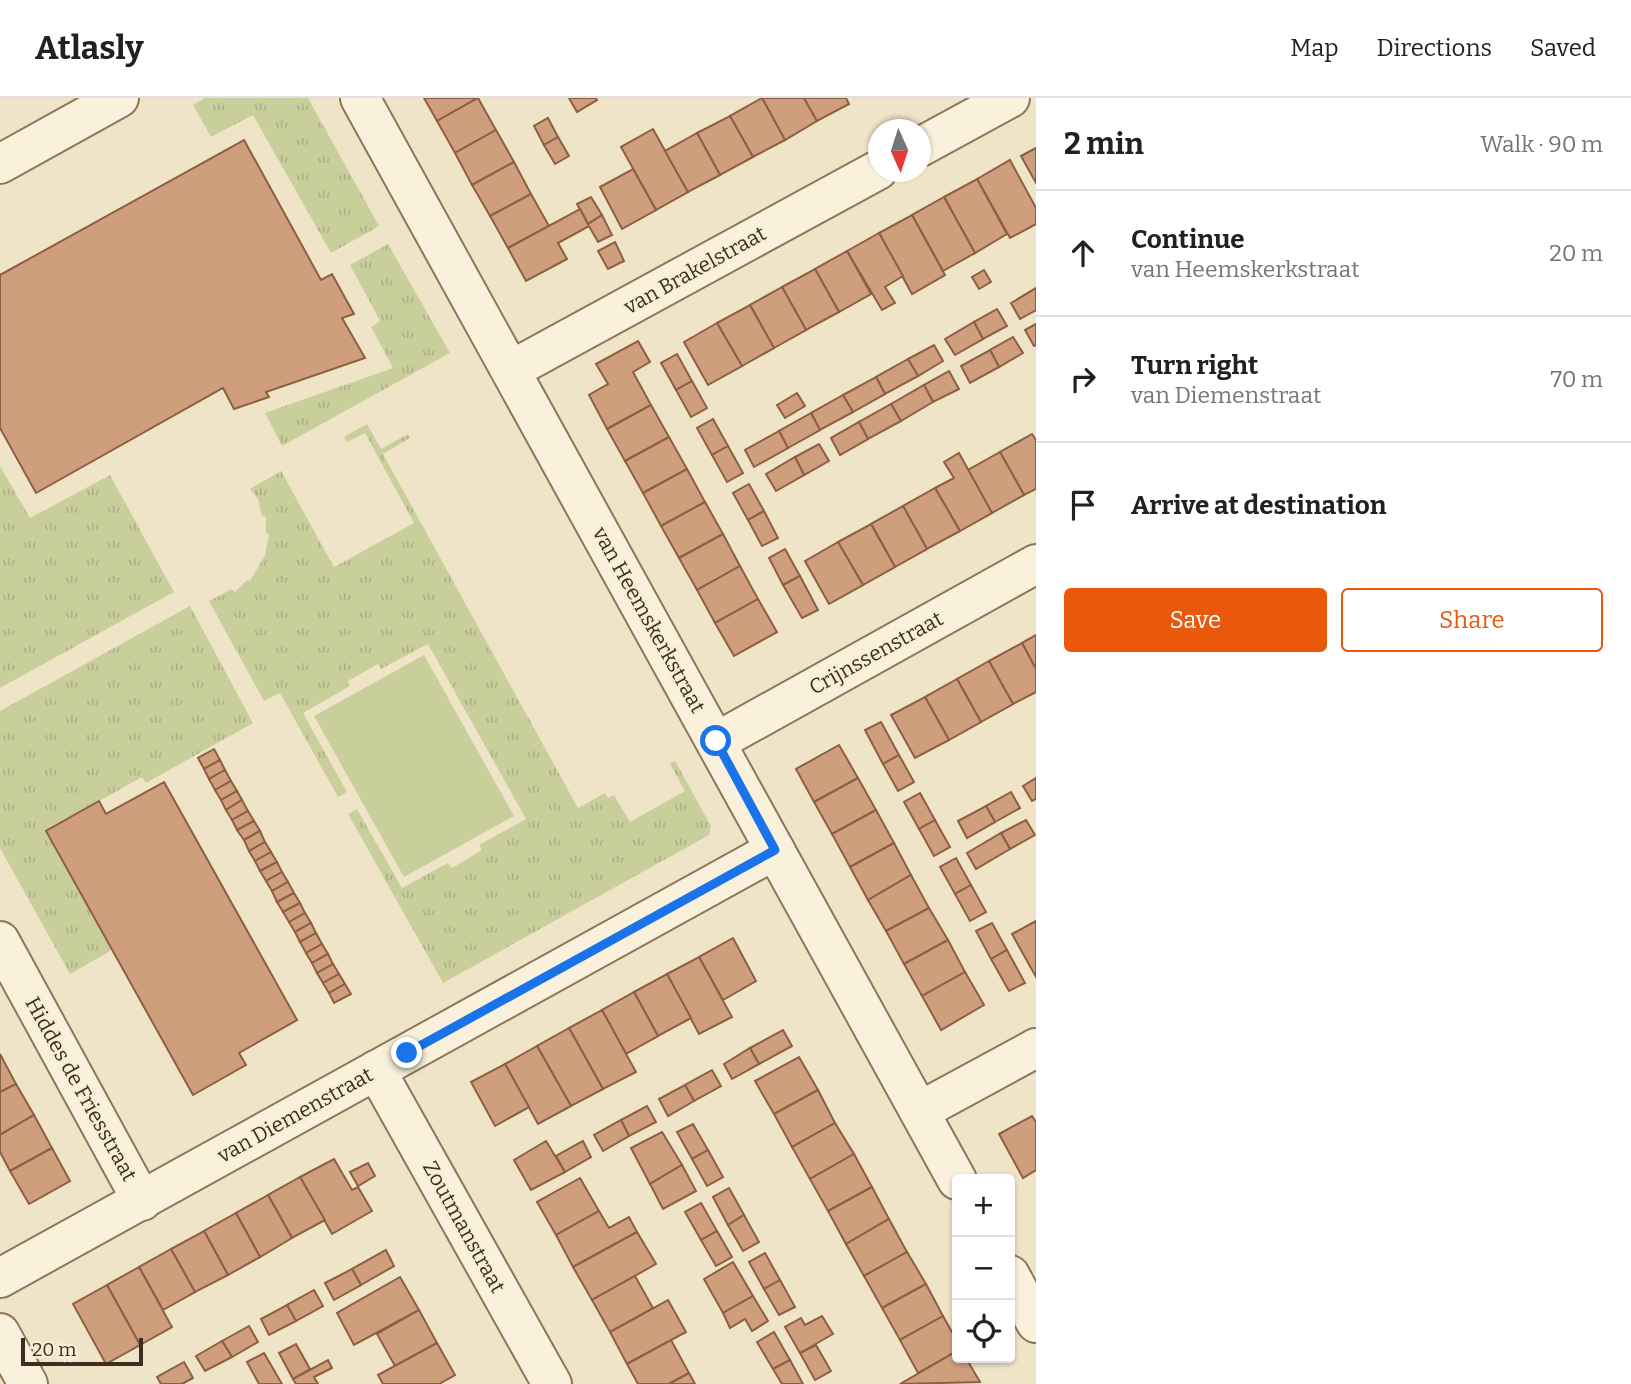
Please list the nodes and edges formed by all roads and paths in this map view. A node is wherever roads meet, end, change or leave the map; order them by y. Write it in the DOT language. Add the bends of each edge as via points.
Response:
graph roads {
  1 [pos="360,98"];
  2 [pos="1010,98"];
  3 [pos="105,102"];
  4 [pos="931,141"];
  5 [pos="0,164"];
  6 [pos="868,175"];
  7 [pos="511,370"];
  8 [pos="1036,564"];
  9 [pos="716,741"];
  10 [pos="775,850"];
  11 [pos="0,941"];
  12 [pos="1036,1048"];
  13 [pos="376,1070"];
  14 [pos="919,1111"];
  15 [pos="954,1174"];
  16 [pos="142,1200"];
  17 [pos="0,1278"];
  18 [pos="1015,1284"];
  19 [pos="1036,1322"];
  20 [pos="0,1333"];
  21 [pos="28,1384"];
  22 [pos="552,1384"];
  1 -- 7 [label="street, van Heemskerkstraat"];
  2 -- 4 [label="street"];
  3 -- 5 [label="street"];
  6 -- 7 [label="street, van Brakelstraat"];
  7 -- 9 [label="street, van Heemskerkstraat"];
  8 -- 9 [label="street, Crijnssenstraat"];
  9 -- 10 [label="street, van Heemskerkstraat"];
  10 -- 13 [label="street, van Diemenstraat"];
  10 -- 14 [label="street, van Heemskerkstraat"];
  11 -- 16 [label="street, Hiddes de Friesstraat"];
  12 -- 14 [label="street"];
  13 -- 16 [label="street, van Diemenstraat"];
  13 -- 22 [label="street, Zoutmanstraat"];
  14 -- 15 [label="street, van Heemskerkstraat"];
  16 -- 17 [label="street, van Diemenstraat"];
  18 -- 19 [label="street"];
  20 -- 21 [label="street"];
}
